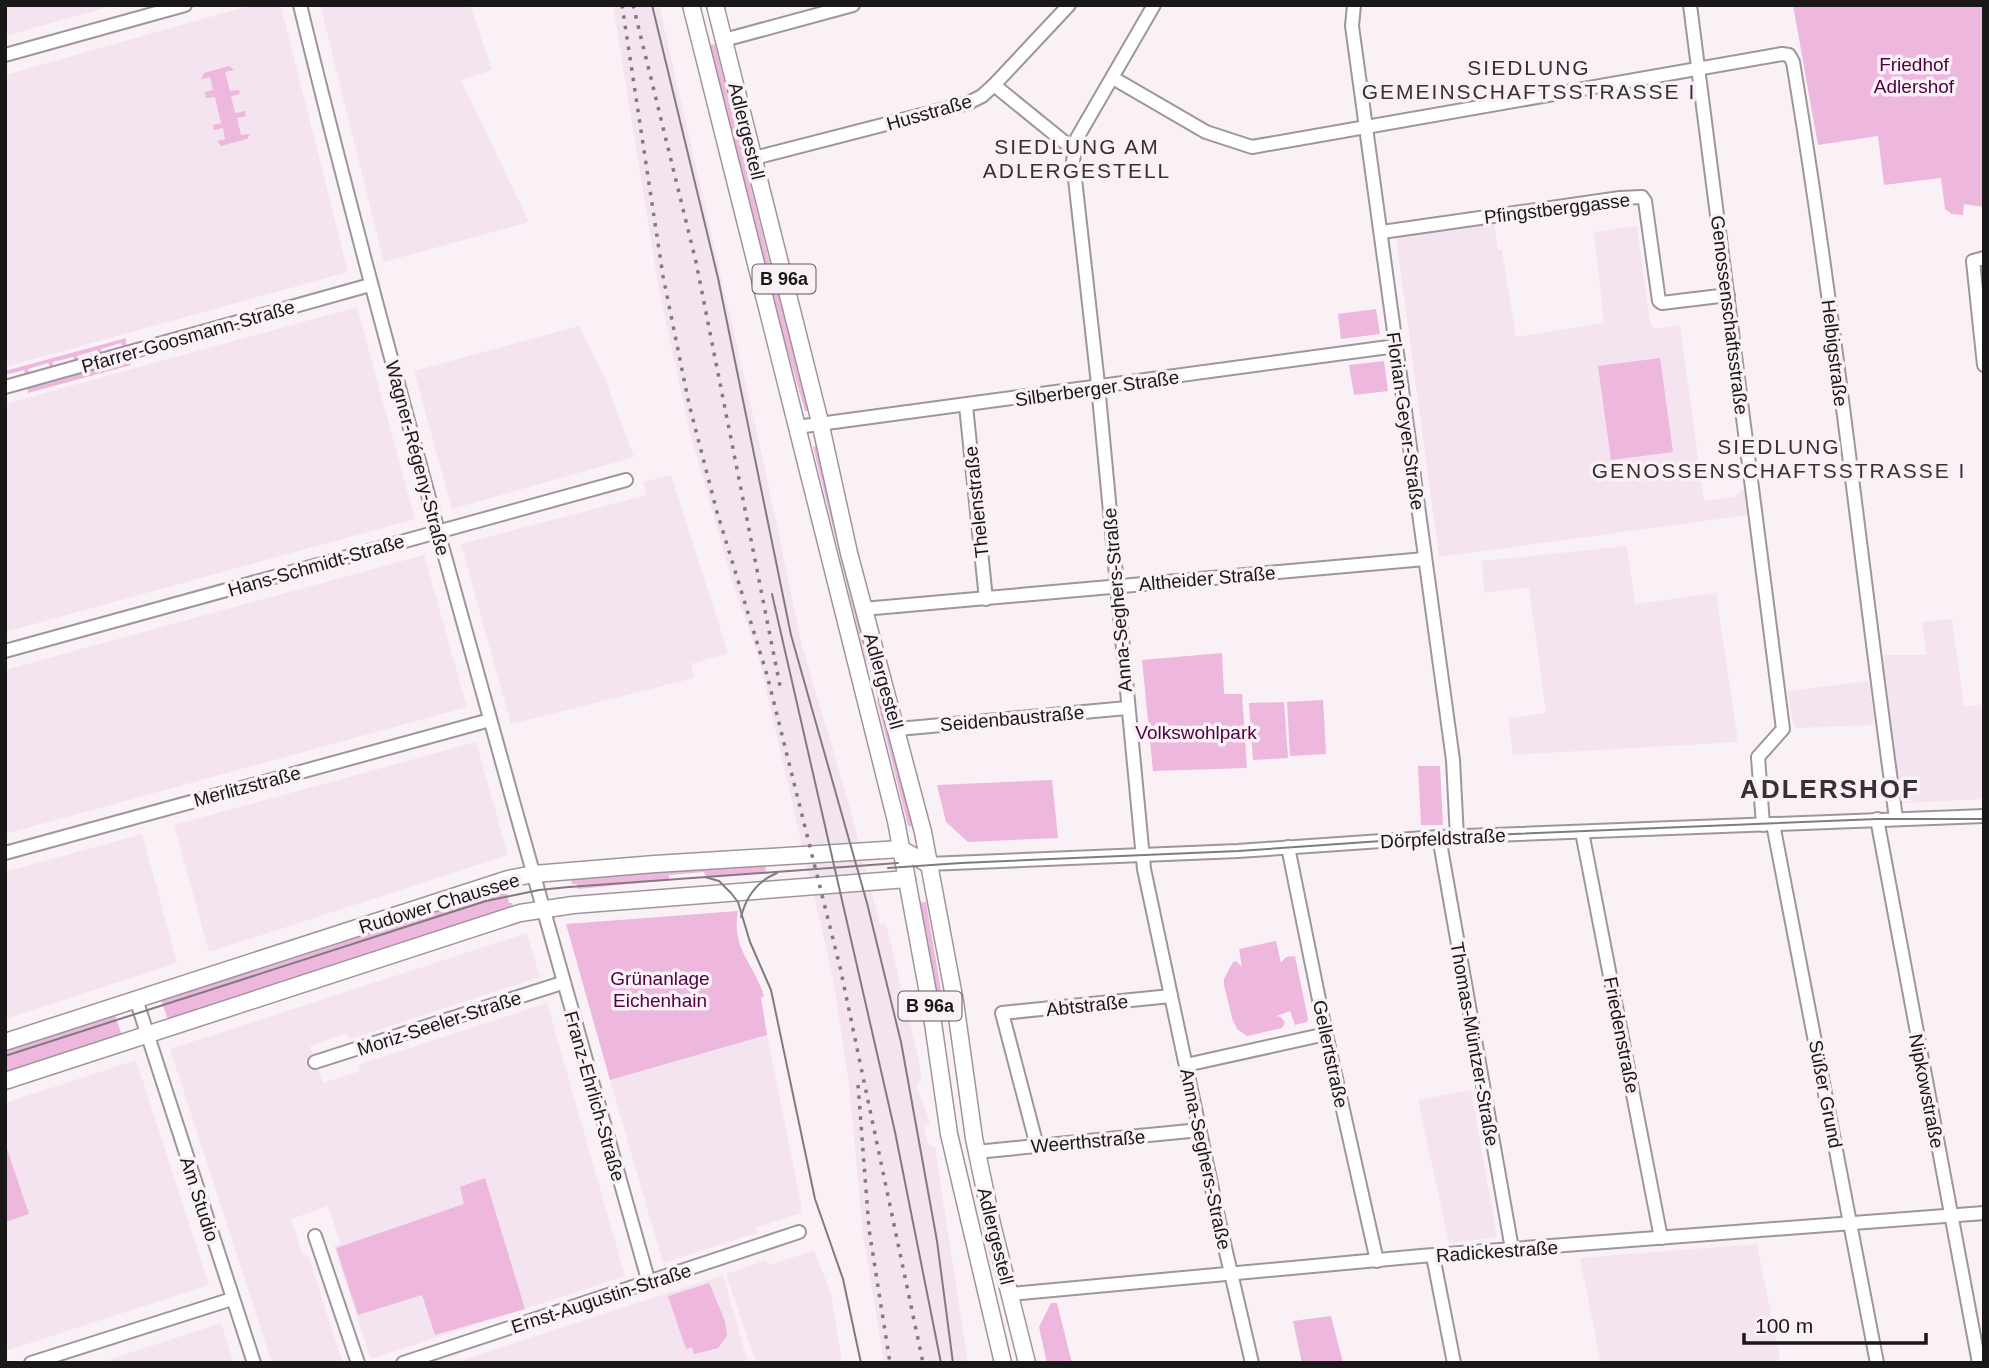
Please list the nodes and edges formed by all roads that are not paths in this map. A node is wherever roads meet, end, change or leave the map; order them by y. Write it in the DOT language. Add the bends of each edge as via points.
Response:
graph roads {
  1 [pos="185,5"];
  2 [pos="300,5"];
  3 [pos="691,5"];
  4 [pos="715,5"];
  5 [pos="853,5"];
  6 [pos="1069,5"];
  7 [pos="1354,5"];
  8 [pos="1690,5"];
  9 [pos="1152,10"];
  10 [pos="724,40"];
  11 [pos="5,55"];
  12 [pos="1698,67"];
  13 [pos="1113,78"];
  14 [pos="994,85"];
  15 [pos="1367,127"];
  16 [pos="1074,149"];
  17 [pos="754,158"];
  18 [pos="1382,232"];
  19 [pos="1978,259"];
  20 [pos="370,285"];
  21 [pos="1728,295"];
  22 [pos="1396,346"];
  23 [pos="1983,351"];
  24 [pos="1984,365"];
  25 [pos="5,387"];
  26 [pos="1098,387"];
  27 [pos="966,405"];
  28 [pos="820,422"];
  29 [pos="797,427"];
  30 [pos="626,480"];
  31 [pos="438,531"];
  32 [pos="1425,559"];
  33 [pos="1116,586"];
  34 [pos="986,599"];
  35 [pos="863,609"];
  36 [pos="5,651"];
  37 [pos="1127,708"];
  38 [pos="490,720"];
  39 [pos="898,729"];
  40 [pos="1984,816"];
  41 [pos="1896,818"];
  42 [pos="1877,819"];
  43 [pos="1768,825"];
  44 [pos="1582,832"];
  45 [pos="1457,837"];
  46 [pos="1439,838"];
  47 [pos="1288,847"];
  48 [pos="901,849"];
  49 [pos="5,853"];
  50 [pos="1142,855"];
  51 [pos="928,864"];
  52 [pos="534,874"];
  53 [pos="907,879"];
  54 [pos="543,909"];
  55 [pos="562,982"];
  56 [pos="1171,996"];
  57 [pos="136,999"];
  58 [pos="1326,1034"];
  59 [pos="148,1035"];
  60 [pos="5,1042"];
  61 [pos="316,1062"];
  62 [pos="1186,1065"];
  63 [pos="5,1081"];
  64 [pos="1200,1130"];
  65 [pos="1037,1146"];
  66 [pos="976,1152"];
  67 [pos="1984,1213"];
  68 [pos="1950,1215"];
  69 [pos="1850,1223"];
  70 [pos="799,1232"];
  71 [pos="315,1236"];
  72 [pos="1661,1238"];
  73 [pos="1512,1250"];
  74 [pos="1433,1256"];
  75 [pos="1377,1261"];
  76 [pos="1232,1274"];
  77 [pos="649,1283"];
  78 [pos="1010,1294"];
  79 [pos="232,1299"];
  80 [pos="31,1363"];
  81 [pos="254,1363"];
  82 [pos="358,1363"];
  83 [pos="403,1363"];
  84 [pos="1003,1363"];
  85 [pos="1027,1363"];
  86 [pos="1252,1363"];
  87 [pos="1454,1363"];
  88 [pos="1877,1363"];
  89 [pos="1979,1363"];
  1 -- 11 [label="street"];
  2 -- 20 [label="street, Wagner-Régeny-Straße"];
  3 -- 29 [label="main road, Adlergestell / B 96a"];
  4 -- 10 [label="main road, Adlergestell / B 96a"];
  5 -- 10 [label="street"];
  6 -- 14 [label="street, Husstraße"];
  7 -- 15 [label="street, Florian-Geyer-Straße" via="1352,26"];
  8 -- 12 [label="street, Genossenschaftsstraße"];
  9 -- 13 [label="street, Anna-Seghers-Straße"];
  10 -- 17 [label="main road, Adlergestell / B 96a"];
  12 -- 15 [label="street"];
  12 -- 21 [label="street, Genossenschaftsstraße"];
  12 -- 41 [label="street, Helbigstraße" via="1782,54 1790,55 1793,62"];
  13 -- 15 [label="street" via="1206,132 1252,147"];
  13 -- 16 [label="street, Anna-Seghers-Straße"];
  14 -- 16 [label="street"];
  14 -- 17 [label="street, Husstraße" via="968,103"];
  15 -- 18 [label="street, Florian-Geyer-Straße"];
  16 -- 26 [label="street, Anna-Seghers-Straße"];
  17 -- 28 [label="main road, Adlergestell / B 96a"];
  18 -- 21 [label="street, Pfingstberggasse" via="1642,197 1659,301"];
  18 -- 22 [label="street, Florian-Geyer-Straße"];
  19 -- 23 [label="street"];
  20 -- 25 [label="street, Pfarrer-Goosmann-Straße"];
  20 -- 31 [label="street, Wagner-Régeny-Straße"];
  21 -- 43 [label="street, Genossenschaftsstraße" via="1783,729 1758,757"];
  22 -- 26 [label="street, Silberberger Straße"];
  22 -- 32 [label="street, Florian-Geyer-Straße"];
  23 -- 24 [label="street"];
  26 -- 27 [label="street, Silberberger Straße"];
  26 -- 33 [label="street, Anna-Seghers-Straße"];
  27 -- 28 [label="street, Silberberger Straße"];
  27 -- 34 [label="street, Thelenstraße"];
  28 -- 29 [label="street, Silberberger Straße"];
  28 -- 35 [label="main road, Adlergestell / B 96a"];
  29 -- 48 [label="main road, Adlergestell / B 96a"];
  30 -- 31 [label="street, Hans-Schmidt-Straße"];
  31 -- 36 [label="street, Hans-Schmidt-Straße"];
  31 -- 38 [label="street, Wagner-Régeny-Straße"];
  32 -- 33 [label="street, Altheider Straße"];
  32 -- 45 [label="street, Florian-Geyer-Straße" via="1453,761"];
  33 -- 34 [label="street, Altheider Straße"];
  33 -- 37 [label="street, Anna-Seghers-Straße"];
  34 -- 35 [label="street, Altheider Straße"];
  35 -- 39 [label="main road, Adlergestell / B 96a"];
  37 -- 39 [label="street, Seidenbaustraße"];
  37 -- 50 [label="street, Anna-Seghers-Straße"];
  38 -- 49 [label="street, Merlitzstraße"];
  38 -- 52 [label="street, Wagner-Régeny-Straße"];
  39 -- 51 [label="main road, Adlergestell / B 96a"];
  40 -- 41 [label="street, Dörpfeldstraße"];
  41 -- 42 [label="street, Dörpfeldstraße"];
  42 -- 43 [label="street, Dörpfeldstraße"];
  42 -- 68 [label="street, Nipkowstraße"];
  43 -- 44 [label="street, Dörpfeldstraße"];
  43 -- 69 [label="street, Süßer Grund"];
  44 -- 45 [label="street, Dörpfeldstraße"];
  44 -- 72 [label="street, Friedenstraße"];
  45 -- 46 [label="street, Dörpfeldstraße"];
  46 -- 47 [label="street, Dörpfeldstraße"];
  46 -- 73 [label="street, Thomas-Müntzer-Straße"];
  47 -- 50 [label="street, Dörpfeldstraße"];
  47 -- 58 [label="street, Gellertstraße"];
  48 -- 51 [label="main road"];
  48 -- 52 [label="main road, Rudower Chaussee"];
  48 -- 53 [label="main road, Adlergestell / B 96a"];
  50 -- 51 [label="street, Dörpfeldstraße"];
  50 -- 56 [label="street, Anna-Seghers-Straße"];
  51 -- 53 [label="main road"];
  51 -- 66 [label="main road, Adlergestell / B 96a" via="945,941"];
  52 -- 54 [label="street, Wagner-Régeny-Straße"];
  52 -- 57 [label="main road, Rudower Chaussee"];
  53 -- 54 [label="main road, Rudower Chaussee"];
  53 -- 84 [label="main road, Adlergestell / B 96a" via="949,1134"];
  54 -- 55 [label="street, Franz-Ehrlich-Straße"];
  54 -- 59 [label="main road, Rudower Chaussee"];
  55 -- 61 [label="street, Moriz-Seeler-Straße"];
  55 -- 77 [label="street, Franz-Ehrlich-Straße"];
  56 -- 62 [label="street, Anna-Seghers-Straße"];
  56 -- 65 [label="street, Abtstraße" via="1002,1013"];
  57 -- 59 [label="street, Am Studio"];
  57 -- 60 [label="main road, Rudower Chaussee"];
  58 -- 62 [label="street"];
  58 -- 75 [label="street, Gellertstraße"];
  59 -- 63 [label="main road, Rudower Chaussee"];
  59 -- 79 [label="street, Am Studio"];
  62 -- 64 [label="street, Anna-Seghers-Straße"];
  64 -- 65 [label="street, Weerthstraße"];
  64 -- 76 [label="street, Anna-Seghers-Straße"];
  65 -- 66 [label="street, Weerthstraße"];
  66 -- 78 [label="main road, Adlergestell / B 96a"];
  67 -- 68 [label="street, Radickestraße"];
  68 -- 69 [label="street, Radickestraße"];
  68 -- 89 [label="street, Nipkowstraße"];
  69 -- 72 [label="street, Radickestraße"];
  69 -- 88 [label="street, Süßer Grund"];
  70 -- 77 [label="street, Ernst-Augustin-Straße"];
  71 -- 82 [label="street"];
  72 -- 73 [label="street, Radickestraße"];
  73 -- 74 [label="street, Radickestraße"];
  74 -- 75 [label="street, Radickestraße"];
  74 -- 87 [label="street"];
  75 -- 76 [label="street, Radickestraße"];
  76 -- 78 [label="street, Radickestraße"];
  76 -- 86 [label="street, Anna-Seghers-Straße"];
  77 -- 83 [label="street, Ernst-Augustin-Straße"];
  78 -- 85 [label="main road, Adlergestell / B 96a"];
  79 -- 80 [label="street"];
  79 -- 81 [label="street, Am Studio"];
}
